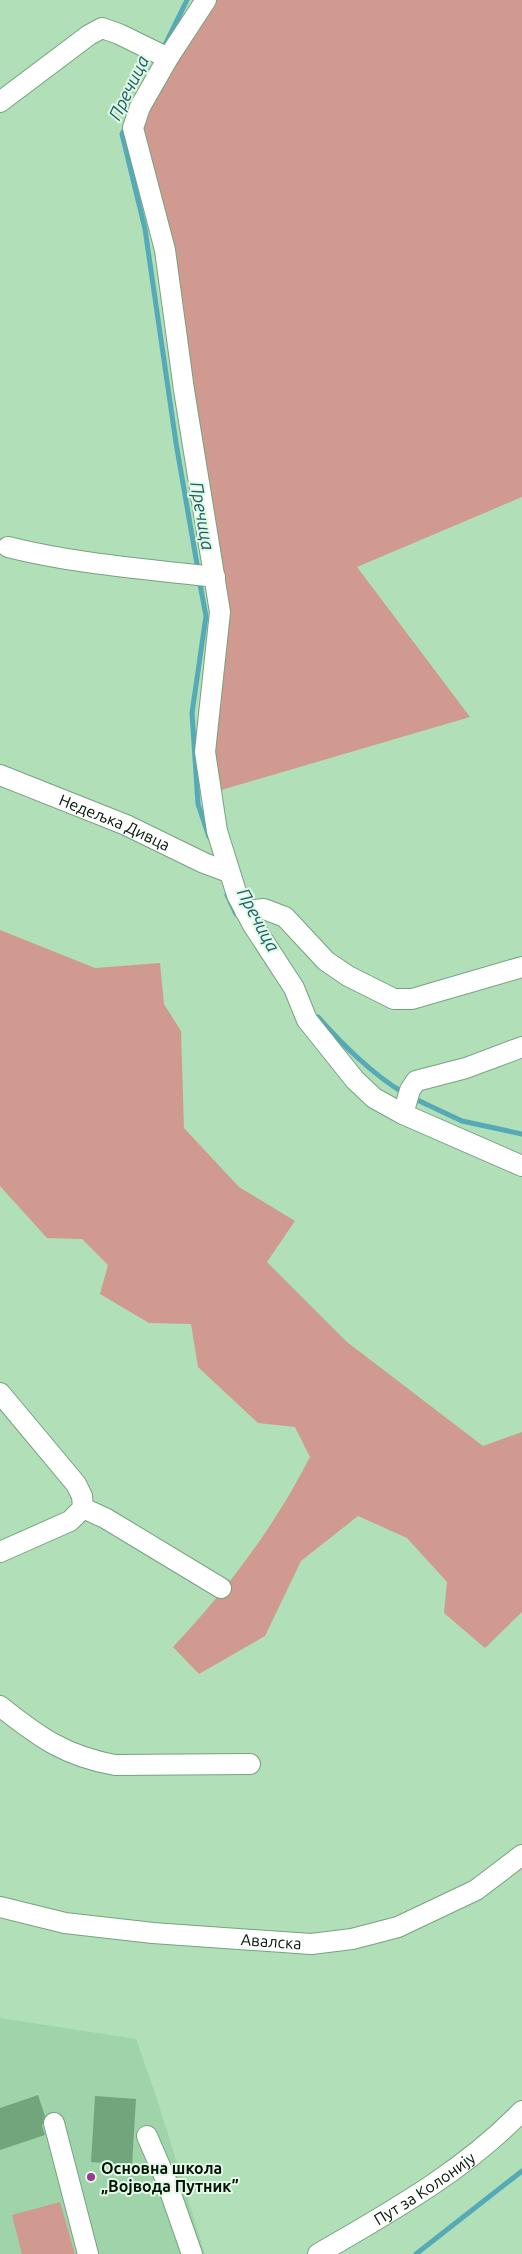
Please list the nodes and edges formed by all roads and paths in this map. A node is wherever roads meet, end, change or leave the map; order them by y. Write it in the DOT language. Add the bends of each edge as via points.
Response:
graph roads {
  1 [pos="206,0"];
  2 [pos="168,58"];
  3 [pos="0,102"];
  4 [pos="8,547"];
  5 [pos="212,576"];
  6 [pos="0,776"];
  7 [pos="228,872"];
  8 [pos="245,911"];
  9 [pos="522,967"];
  10 [pos="522,1047"];
  11 [pos="406,1102"];
  12 [pos="522,1166"];
  13 [pos="0,1393"];
  14 [pos="83,1508"];
  15 [pos="0,1552"];
  16 [pos="222,1588"];
  17 [pos="0,1706"];
  18 [pos="250,1764"];
  19 [pos="522,1855"];
  20 [pos="0,1907"];
  21 [pos="522,2111"];
  22 [pos="54,2123"];
  23 [pos="147,2136"];
  24 [pos="88,2254"];
  25 [pos="192,2254"];
  26 [pos="318,2254"];
  1 -- 2 [label="street"];
  2 -- 3 [label="street" via="102,28 89,34"];
  2 -- 5 [label="street" via="140,107 133,128 165,250"];
  4 -- 5 [label="street" via="124,569"];
  5 -- 7 [label="street" via="220,612 205,752 217,831"];
  6 -- 7 [label="street, Недељка Дивца" via="126,825"];
  7 -- 8 [label="street"];
  8 -- 9 [label="street" via="264,909 285,917 326,960 348,976 394,999 412,999"];
  8 -- 11 [label="street" via="294,988 307,1020 355,1080 374,1098"];
  10 -- 11 [label="street" via="466,1068 416,1081"];
  11 -- 12 [label="street"];
  13 -- 14 [label="street" via="76,1484"];
  14 -- 15 [label="street" via="70,1521"];
  14 -- 16 [label="street"];
  17 -- 18 [label="street" via="35,1734 70,1753 96,1761 115,1764"];
  19 -- 20 [label="street, Авалска" via="476,1890 398,1927 352,1939 311,1944 64,1923"];
  21 -- 26 [label="street, Пут за Колонију" via="468,2160 417,2196"];
  22 -- 24 [label="street"];
  23 -- 25 [label="street"];
}
